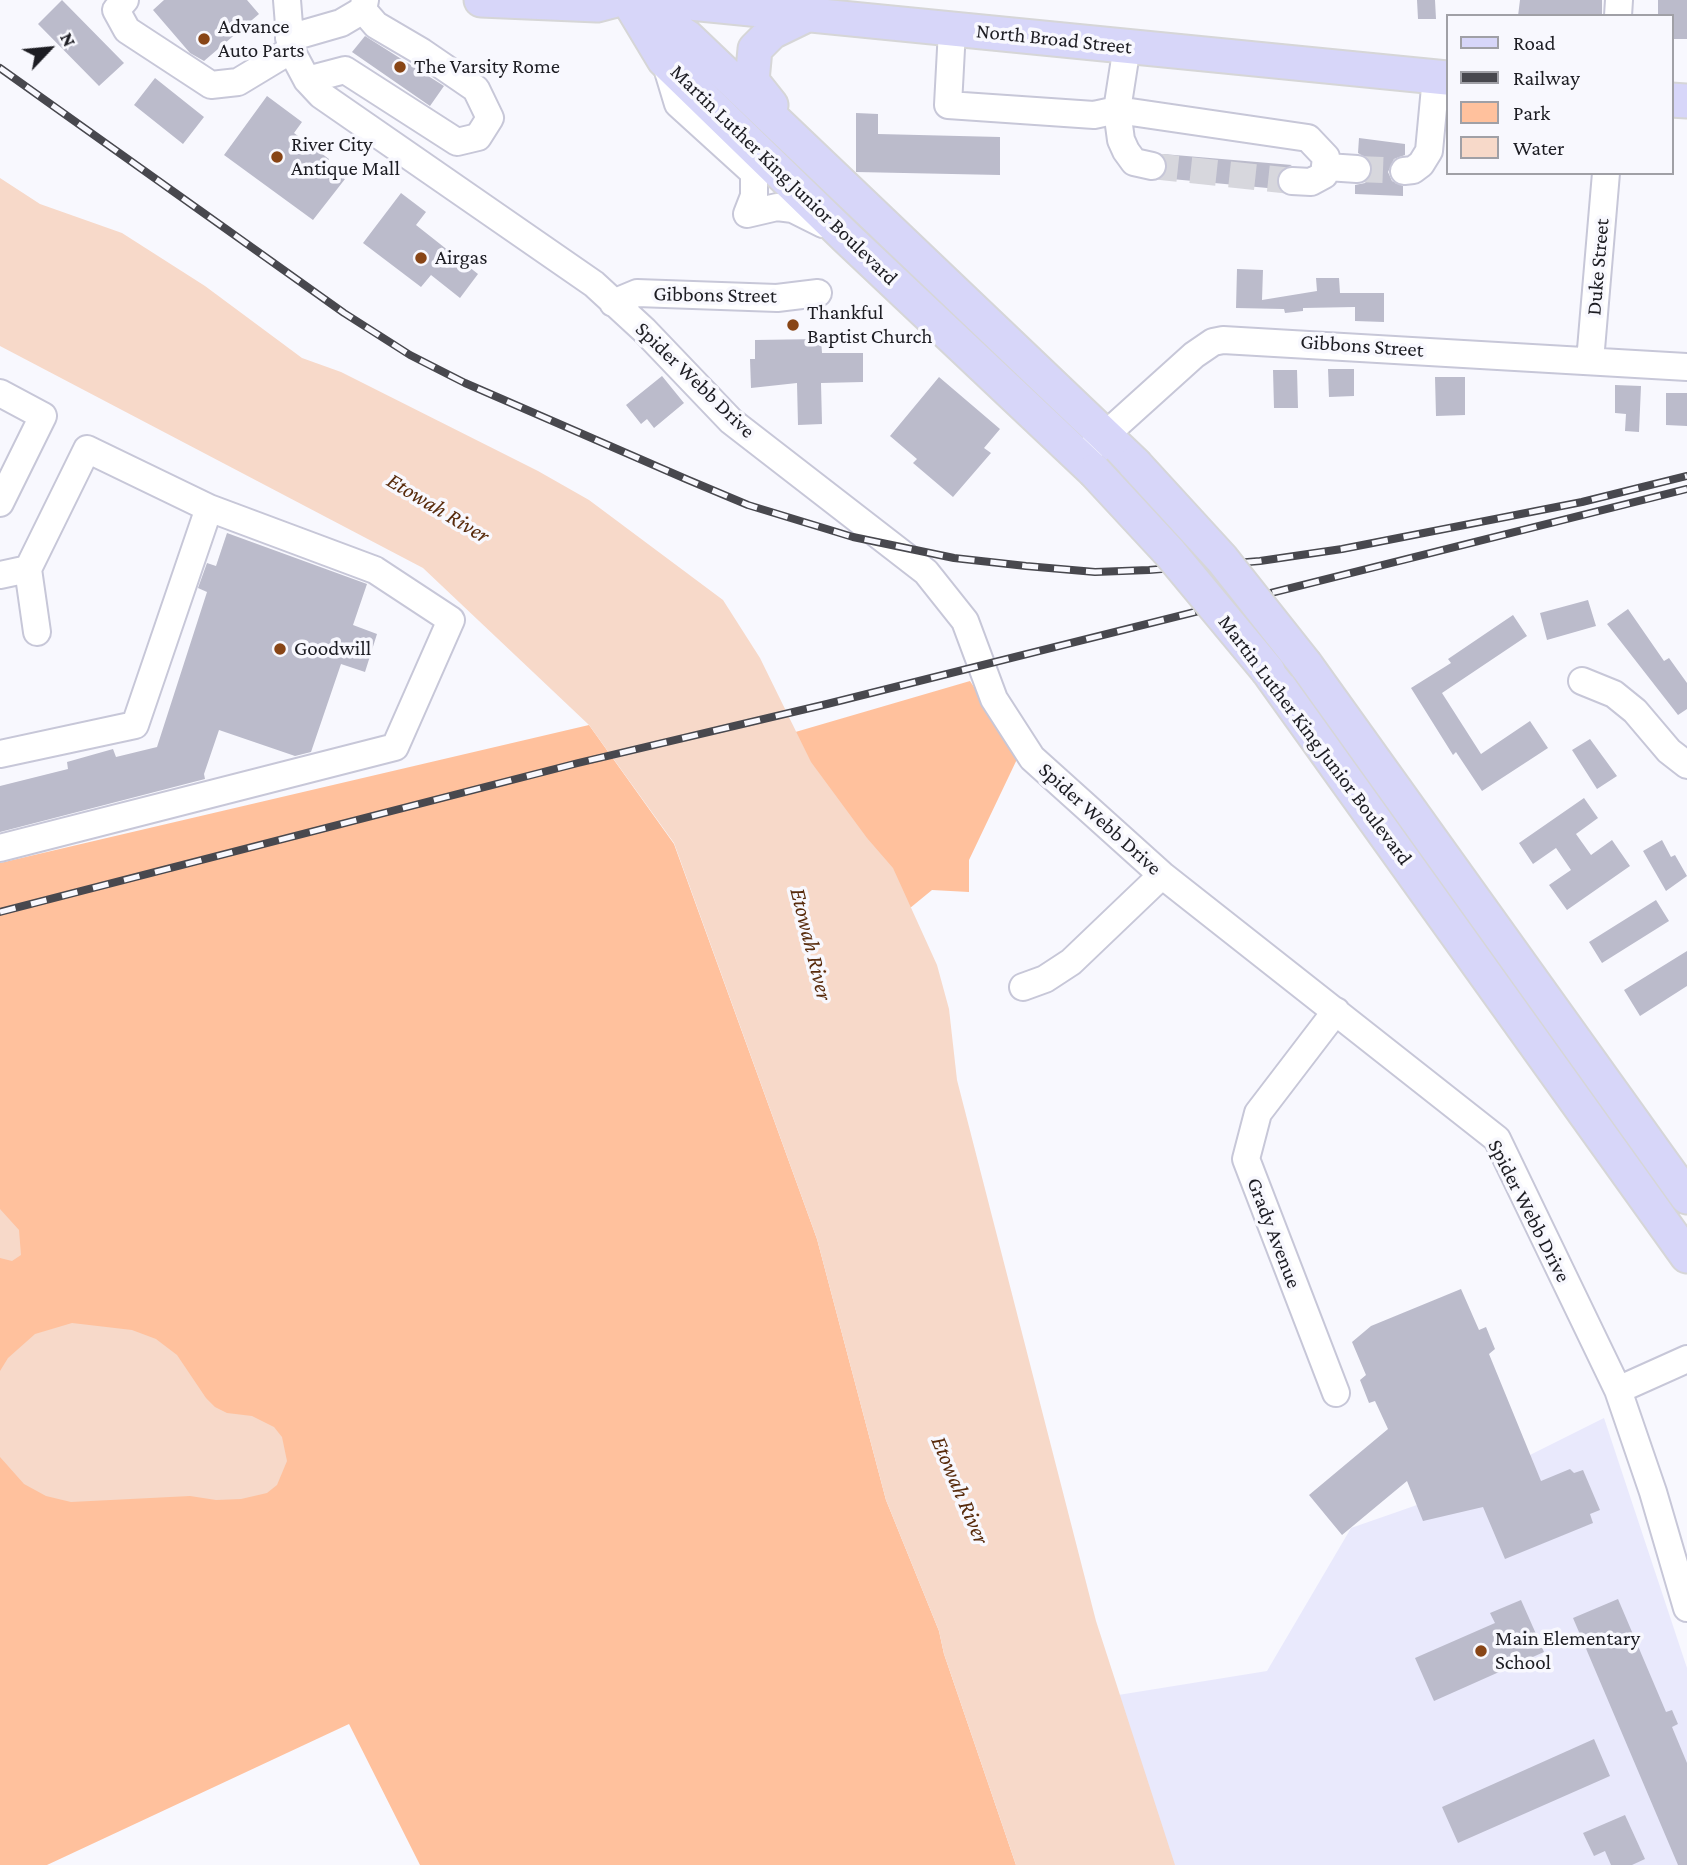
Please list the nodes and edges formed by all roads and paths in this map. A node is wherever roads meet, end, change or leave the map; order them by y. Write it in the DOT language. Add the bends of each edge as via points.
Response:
graph roads {
  1 [pos="125,0"];
  2 [pos="286,0"];
  3 [pos="481,0"];
  4 [pos="616,0"];
  5 [pos="629,0"];
  6 [pos="660,0"];
  7 [pos="364,5"];
  8 [pos="807,15"];
  9 [pos="952,30"];
  10 [pos="290,44"];
  11 [pos="1127,47"];
  12 [pos="664,60"];
  13 [pos="1441,77"];
  14 [pos="307,80"];
  15 [pos="1117,110"];
  16 [pos="1152,166"];
  17 [pos="1327,167"];
  18 [pos="1357,169"];
  19 [pos="1404,172"];
  20 [pos="1605,175"];
  21 [pos="1292,181"];
  22 [pos="847,239"];
  23 [pos="905,246"];
  24 [pos="818,293"];
  25 [pos="613,303"];
  26 [pos="1590,361"];
  27 [pos="1687,367"];
  28 [pos="0,393"];
  29 [pos="1106,435"];
  30 [pos="1087,464"];
  31 [pos="0,503"];
  32 [pos="209,508"];
  33 [pos="28,569"];
  34 [pos="0,575"];
  35 [pos="37,632"];
  36 [pos="1581,681"];
  37 [pos="0,754"];
  38 [pos="1687,765"];
  39 [pos="0,848"];
  40 [pos="1162,875"];
  41 [pos="1023,987"];
  42 [pos="1336,1011"];
  43 [pos="1687,1197"];
  44 [pos="1687,1255"];
  45 [pos="1687,1359"];
  46 [pos="1618,1390"];
  47 [pos="1336,1393"];
  48 [pos="1687,1608"];
  1 -- 10 [label="street" via="116,10 127,30 211,85 238,82"];
  2 -- 10 [label="street, Spider Webb Drive"];
  3 -- 4 [label="main road" via="597,5"];
  5 -- 12 [label="main road, Martin Luther King Junior Boulevard"];
  5 -- 23 [label="main road, Martin Luther King Junior Boulevard" via="687,37"];
  6 -- 8 [label="main road, North Broad Street"];
  7 -- 10 [label="street" via="341,23"];
  7 -- 14 [label="street" via="376,25 476,89 491,118 478,137 457,142 345,70"];
  8 -- 9 [label="main road, North Broad Street"];
  8 -- 23 [label="main road" via="760,42 752,62 752,81 775,110 843,172"];
  9 -- 11 [label="main road, North Broad Street"];
  9 -- 15 [label="street" via="948,105 1094,115"];
  10 -- 14 [label="street, Spider Webb Drive"];
  11 -- 13 [label="main road, North Broad Street"];
  11 -- 15 [label="street"];
  12 -- 22 [label="main road, Martin Luther King Junior Boulevard"];
  12 -- 22 [label="street" via="678,104 754,173 754,196 747,214 777,207 793,209"];
  13 -- 19 [label="street" via="1429,151 1421,164"];
  14 -- 25 [label="street, Spider Webb Drive" via="346,114 500,217 594,284"];
  15 -- 16 [label="street" via="1126,151 1134,162"];
  15 -- 17 [label="street" via="1308,138 1326,157"];
  17 -- 18 [label="street"];
  17 -- 21 [label="street" via="1319,179"];
  20 -- 26 [label="street, Duke Street"];
  22 -- 30 [label="main road, Martin Luther King Junior Boulevard"];
  23 -- 29 [label="main road, Martin Luther King Junior Boulevard"];
  24 -- 25 [label="street, Gibbons Street" via="777,298 637,293"];
  25 -- 40 [label="street, Spider Webb Drive" via="731,421 926,572 965,621 994,699 1032,758"];
  26 -- 27 [label="street, Gibbons Street"];
  26 -- 29 [label="street, Gibbons Street" via="1223,340 1194,355"];
  28 -- 31 [label="street" via="43,416"];
  29 -- 30 [label="street, Gibbons Street"];
  29 -- 43 [label="main road, Martin Luther King Junior Boulevard, bridge" via="1222,559 1306,665"];
  30 -- 44 [label="main road, Martin Luther King Junior Boulevard, bridge" via="1170,553 1268,671"];
  32 -- 33 [label="street" via="87,449"];
  32 -- 37 [label="street" via="135,725"];
  32 -- 39 [label="street" via="375,570 451,620 395,747"];
  33 -- 34 [label="street"];
  33 -- 35 [label="street"];
  36 -- 38 [label="street" via="1614,694"];
  40 -- 41 [label="street" via="1071,962"];
  40 -- 42 [label="street, Spider Webb Drive"];
  42 -- 46 [label="street, Spider Webb Drive" via="1497,1139"];
  42 -- 47 [label="street, Grady Avenue" via="1258,1113 1246,1159"];
  45 -- 46 [label="street"];
  46 -- 48 [label="street, Spider Webb Drive"];
}
